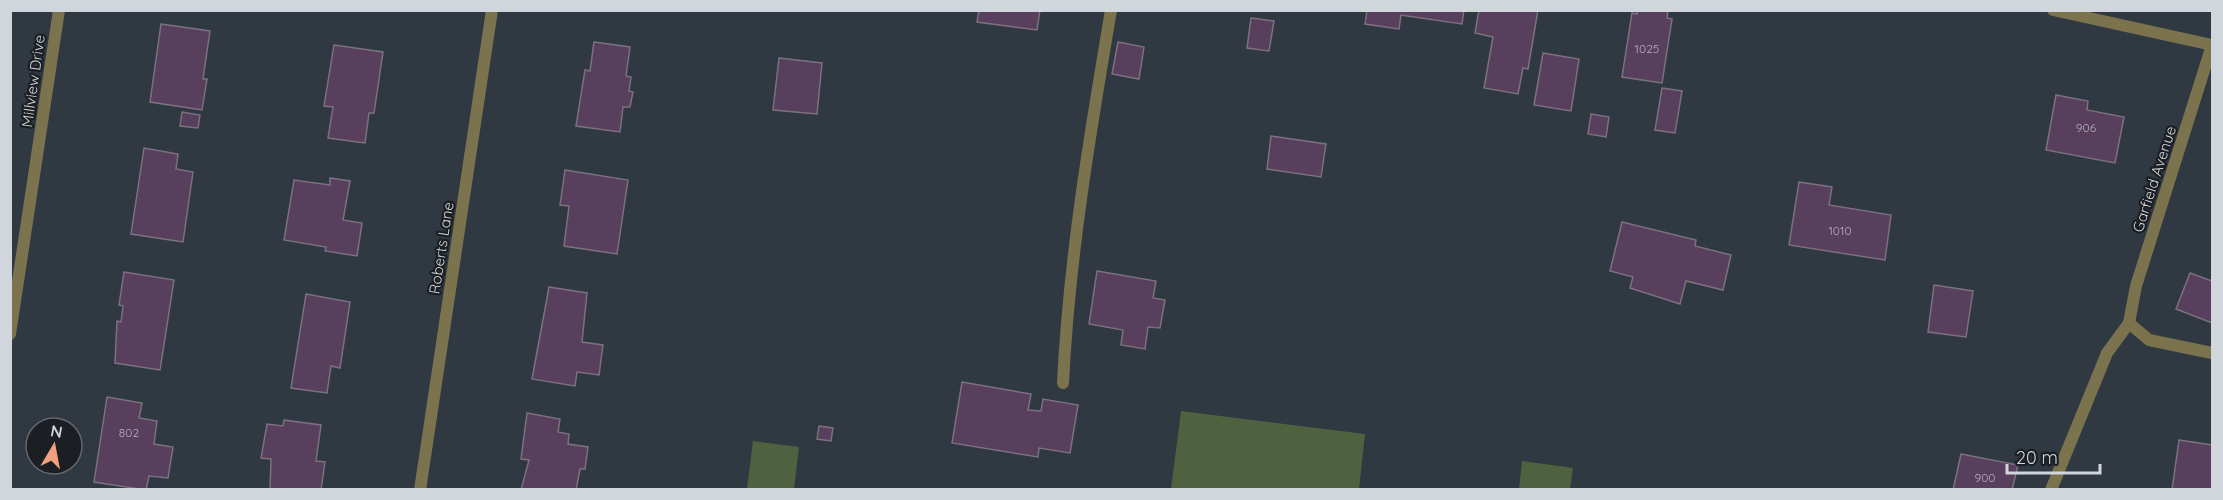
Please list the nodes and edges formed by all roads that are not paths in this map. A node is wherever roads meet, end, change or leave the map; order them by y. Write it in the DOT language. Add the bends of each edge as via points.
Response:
graph roads {
  1 [pos="59,10"];
  2 [pos="492,10"];
  3 [pos="1111,10"];
  4 [pos="2053,10"];
  5 [pos="2212,45"];
  6 [pos="2129,323"];
  7 [pos="10,334"];
  8 [pos="2212,352"];
  9 [pos="1063,383"];
  10 [pos="420,489"];
  11 [pos="2051,489"];
  1 -- 7 [label="street, Millview Drive"];
  2 -- 10 [label="street, Roberts Lane"];
  3 -- 9 [label="street" via="1088,151 1066,324"];
  4 -- 5 [label="street"];
  5 -- 6 [label="street, Garfield Avenue" via="2136,286"];
  6 -- 8 [label="street" via="2150,340"];
  6 -- 11 [label="street, Garfield Avenue" via="2107,354"];
}
